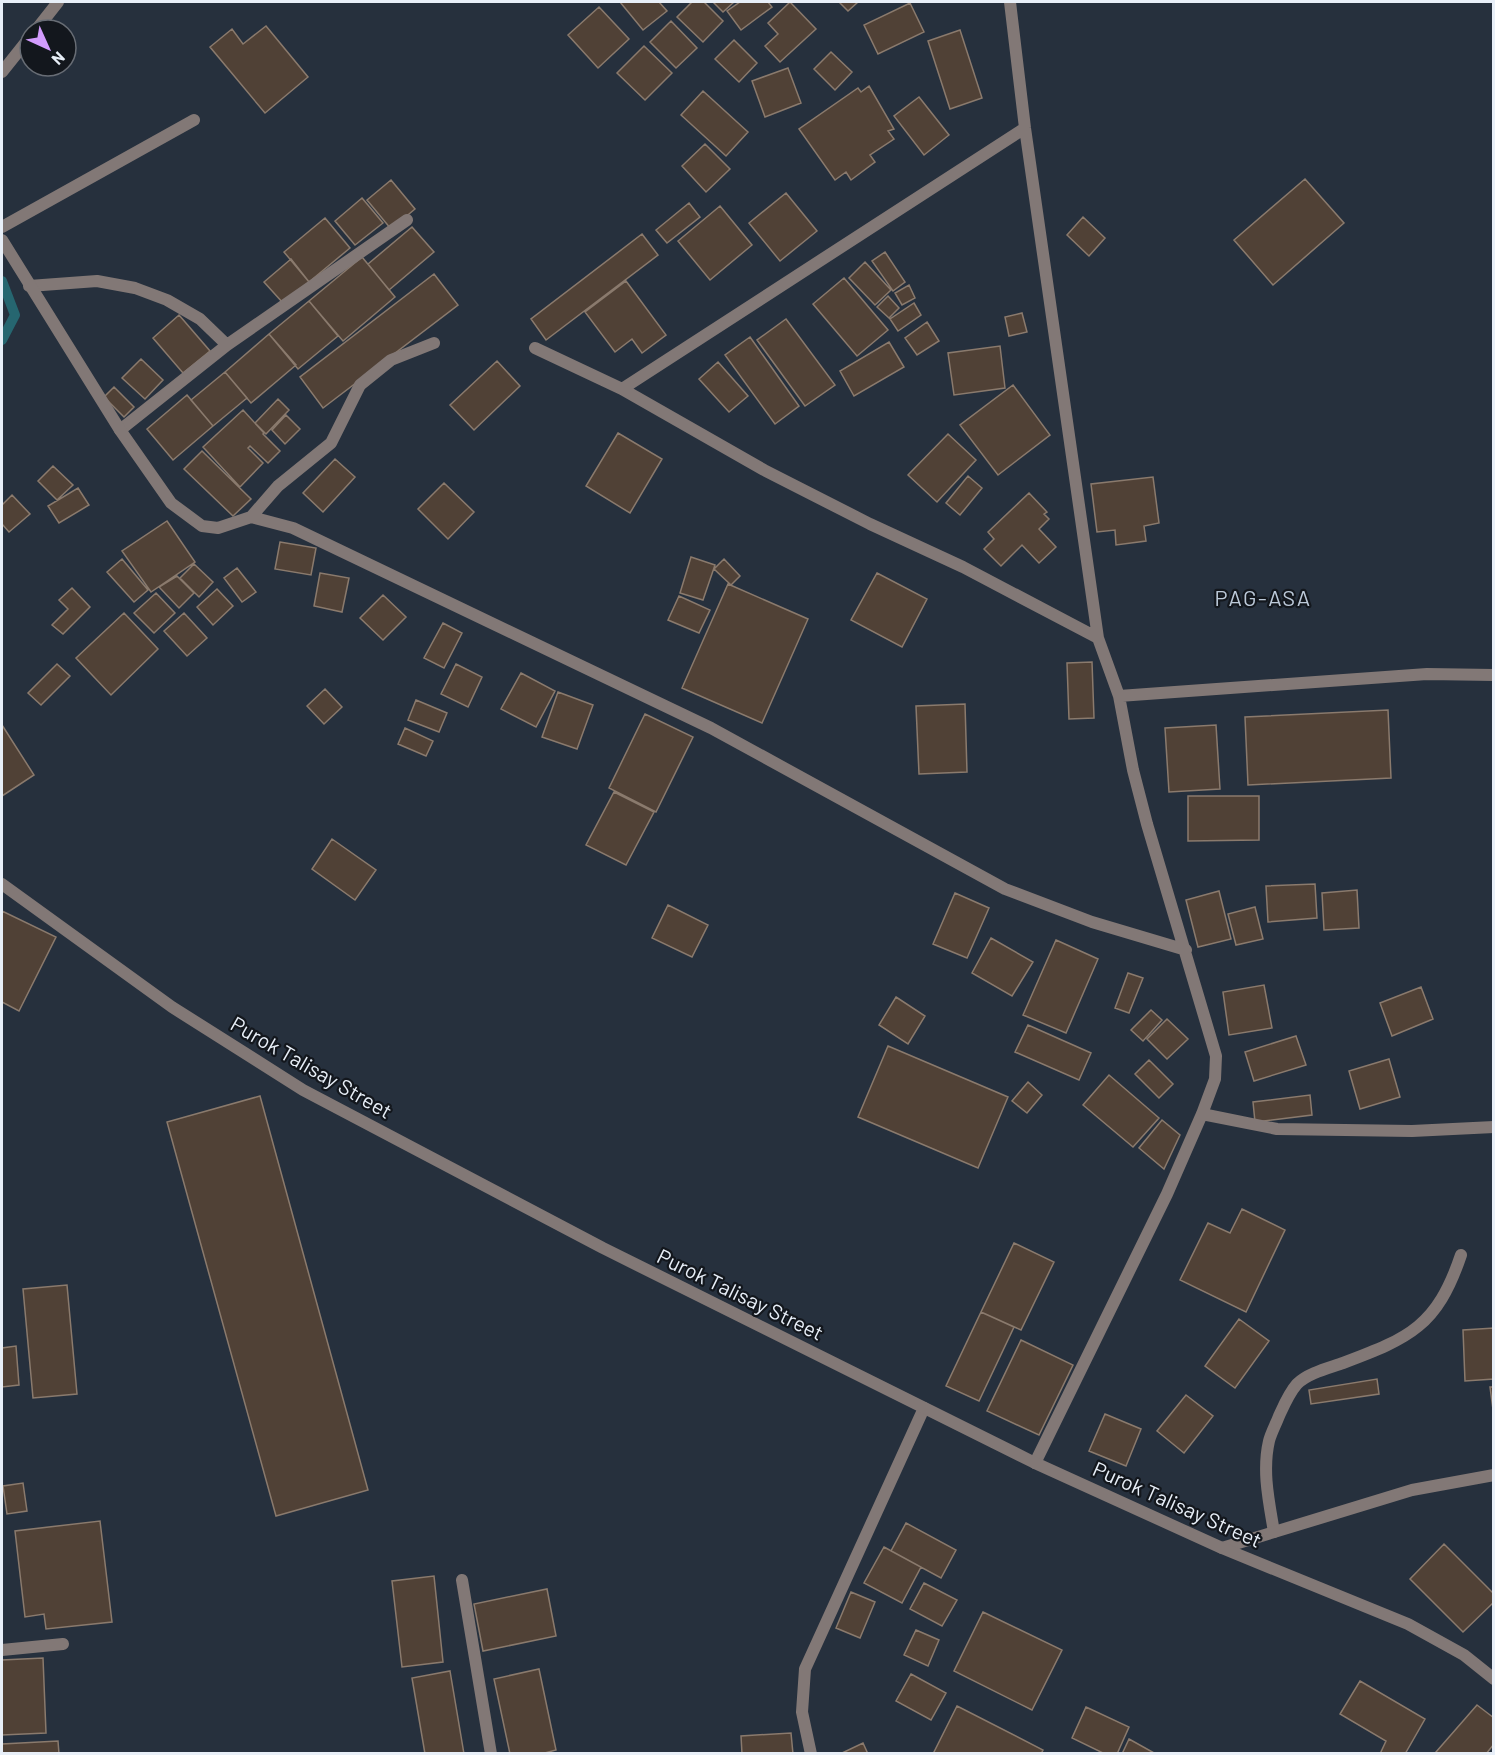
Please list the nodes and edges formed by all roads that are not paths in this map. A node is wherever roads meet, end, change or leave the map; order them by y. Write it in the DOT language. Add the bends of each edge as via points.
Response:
graph roads {
  1 [pos="58,2"];
  2 [pos="1010,2"];
  3 [pos="45,18"];
  4 [pos="18,52"];
  5 [pos="2,72"];
  6 [pos="194,120"];
  7 [pos="1025,128"];
  8 [pos="406,220"];
  9 [pos="2,227"];
  10 [pos="2,240"];
  11 [pos="29,285"];
  12 [pos="434,343"];
  13 [pos="227,345"];
  14 [pos="535,348"];
  15 [pos="622,389"];
  16 [pos="120,430"];
  17 [pos="251,517"];
  18 [pos="1098,638"];
  19 [pos="1494,675"];
  20 [pos="1119,696"];
  21 [pos="2,884"];
  22 [pos="1186,950"];
  23 [pos="1202,1114"];
  24 [pos="1494,1127"];
  25 [pos="1461,1255"];
  26 [pos="924,1408"];
  27 [pos="1035,1463"];
  28 [pos="1494,1475"];
  29 [pos="1274,1532"];
  30 [pos="1222,1548"];
  31 [pos="462,1581"];
  32 [pos="63,1644"];
  33 [pos="2,1650"];
  34 [pos="1494,1679"];
  35 [pos="491,1754"];
  36 [pos="811,1754"];
  1 -- 3 [label="street"];
  2 -- 7 [label="street"];
  4 -- 5 [label="street"];
  6 -- 9 [label="street"];
  7 -- 15 [label="street"];
  7 -- 18 [label="street"];
  8 -- 13 [label="street"];
  10 -- 11 [label="street"];
  11 -- 13 [label="street" via="97,281 135,288 200,319"];
  11 -- 16 [label="street"];
  12 -- 17 [label="street" via="391,360 360,385 331,443 278,486"];
  13 -- 16 [label="street"];
  14 -- 15 [label="street"];
  15 -- 18 [label="street" via="764,470"];
  16 -- 17 [label="street" via="171,503 188,518 202,526 218,528"];
  17 -- 22 [label="street" via="292,528 711,728 1005,889 1092,922"];
  18 -- 20 [label="street"];
  19 -- 20 [label="street" via="1428,674"];
  20 -- 22 [label="street" via="1147,824"];
  21 -- 26 [label="street, Purok Talisay Street" via="181,1013 303,1090 603,1248"];
  22 -- 23 [label="street" via="1216,1056 1215,1078"];
  23 -- 24 [label="street" via="1277,1129 1412,1131"];
  23 -- 27 [label="street"];
  25 -- 29 [label="street" via="1452,1284 1438,1307 1412,1333 1298,1383 1286,1400 1269,1441 1265,1479"];
  26 -- 27 [label="street, Purok Talisay Street"];
  26 -- 36 [label="street" via="806,1669 801,1712"];
  27 -- 30 [label="street, Purok Talisay Street"];
  28 -- 29 [label="street" via="1412,1490"];
  29 -- 30 [label="street"];
  30 -- 34 [label="street, Purok Talisay Street" via="1408,1624 1464,1655"];
  31 -- 35 [label="street"];
  32 -- 33 [label="street"];
}
